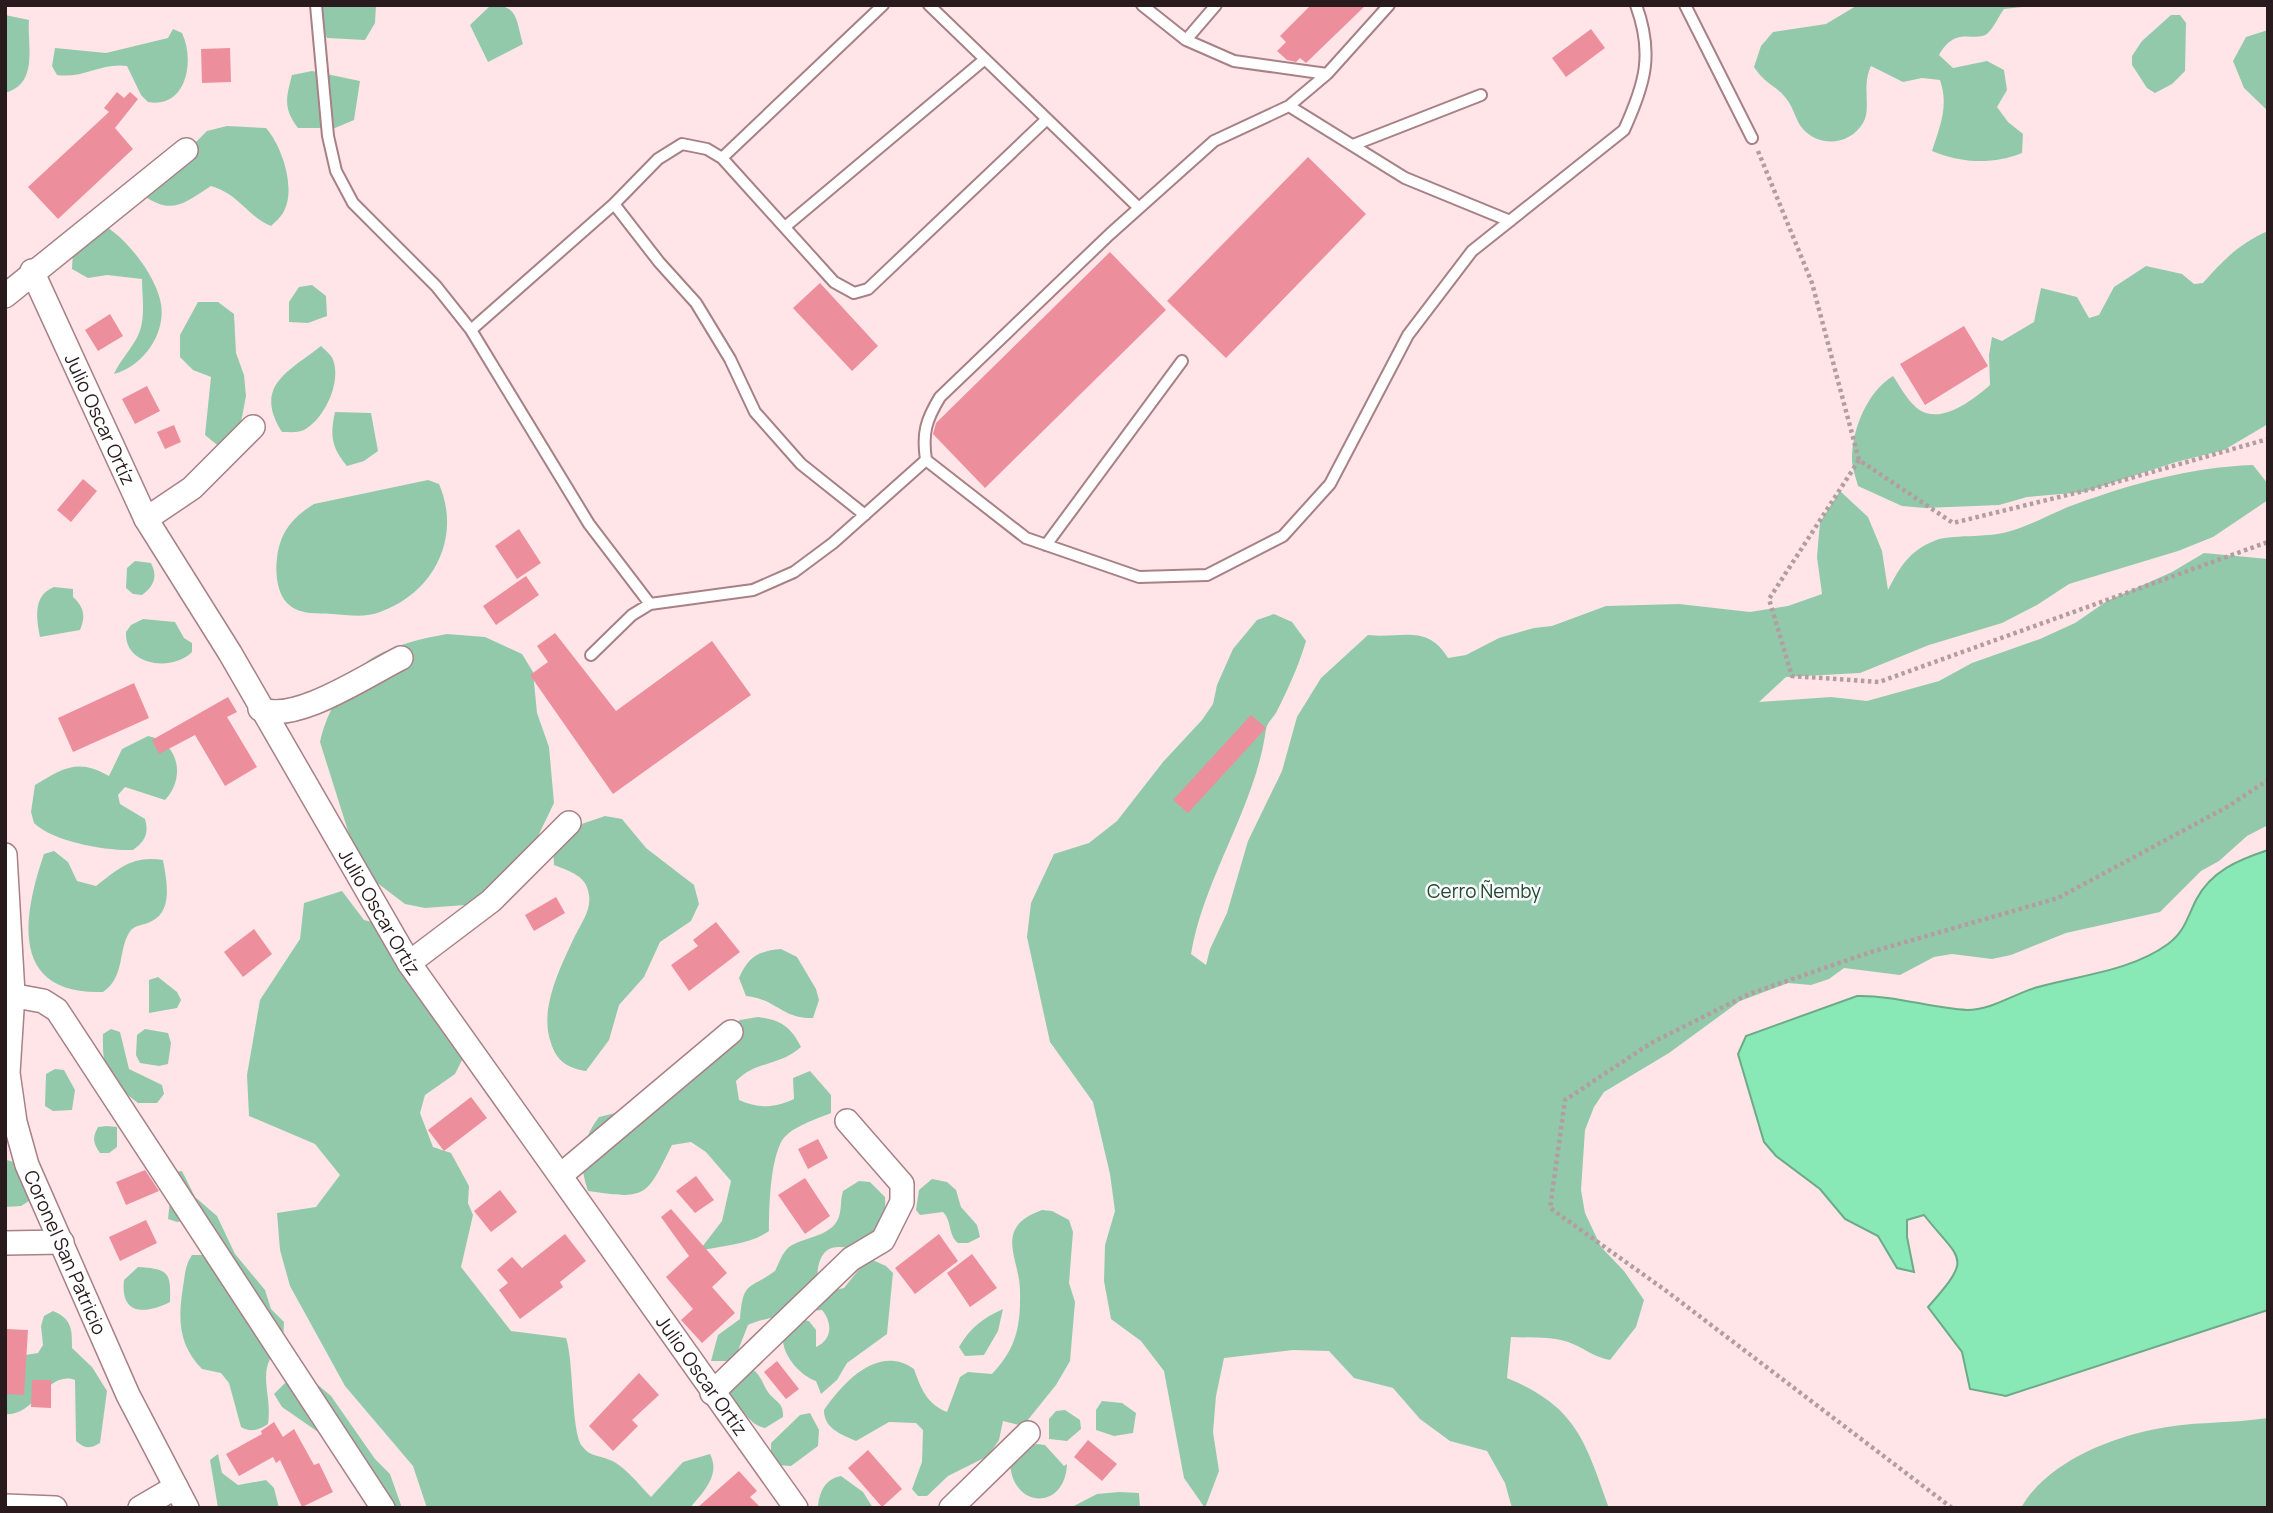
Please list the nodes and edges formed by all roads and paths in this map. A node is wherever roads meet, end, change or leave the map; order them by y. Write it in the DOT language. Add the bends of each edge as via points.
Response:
graph roads {
  1 [pos="316,5"];
  2 [pos="883,5"];
  3 [pos="929,5"];
  4 [pos="1142,5"];
  5 [pos="1216,5"];
  6 [pos="1389,5"];
  7 [pos="1636,5"];
  8 [pos="1685,5"];
  9 [pos="1186,40"];
  10 [pos="985,59"];
  11 [pos="1327,74"];
  12 [pos="1481,95"];
  13 [pos="1289,106"];
  14 [pos="1047,119"];
  15 [pos="1752,138"];
  16 [pos="1353,145"];
  17 [pos="186,149"];
  18 [pos="722,158"];
  19 [pos="614,204"];
  20 [pos="1139,208"];
  21 [pos="1510,221"];
  22 [pos="786,226"];
  23 [pos="32,271"];
  24 [pos="5,295"];
  25 [pos="471,330"];
  26 [pos="1182,361"];
  27 [pos="253,427"];
  28 [pos="2268,439"];
  29 [pos="926,460"];
  30 [pos="1859,460"];
  31 [pos="865,515"];
  32 [pos="146,519"];
  33 [pos="2268,542"];
  34 [pos="1046,545"];
  35 [pos="650,604"];
  36 [pos="591,655"];
  37 [pos="401,658"];
  38 [pos="260,709"];
  39 [pos="2268,780"];
  40 [pos="569,823"];
  41 [pos="5,855"];
  42 [pos="409,963"];
  43 [pos="9,994"];
  44 [pos="731,1032"];
  45 [pos="847,1121"];
  46 [pos="561,1175"];
  47 [pos="62,1242"];
  48 [pos="5,1243"];
  49 [pos="712,1393"];
  50 [pos="1028,1433"];
  51 [pos="176,1487"];
  52 [pos="5,1506"];
  53 [pos="55,1508"];
  54 [pos="140,1508"];
  55 [pos="187,1508"];
  56 [pos="383,1508"];
  57 [pos="796,1508"];
  58 [pos="951,1508"];
  59 [pos="1952,1508"];
  1 -- 25 [label="lane" via="328,136 336,171 353,204 436,286"];
  2 -- 18 [label="lane"];
  3 -- 10 [label="lane"];
  4 -- 9 [label="lane"];
  5 -- 9 [label="lane"];
  6 -- 11 [label="lane"];
  7 -- 21 [label="lane" via="1648,49 1636,104 1624,130"];
  8 -- 15 [label="lane"];
  9 -- 11 [label="lane" via="1234,61"];
  10 -- 14 [label="lane"];
  10 -- 22 [label="lane"];
  11 -- 13 [label="lane"];
  12 -- 16 [label="lane"];
  13 -- 16 [label="lane"];
  13 -- 20 [label="lane" via="1214,141"];
  14 -- 20 [label="lane"];
  14 -- 22 [label="lane" via="868,289 854,293 834,282"];
  15 -- 30 [label="path" via="1812,283"];
  16 -- 21 [label="lane" via="1405,178"];
  17 -- 23 [label="street"];
  18 -- 19 [label="lane" via="707,149 682,144 658,159"];
  18 -- 22 [label="lane"];
  19 -- 25 [label="lane"];
  19 -- 31 [label="lane" via="696,303 755,412 801,464"];
  20 -- 29 [label="lane" via="940,397 925,421"];
  21 -- 34 [label="lane" via="1472,251 1408,335 1330,484 1283,536 1207,575 1139,577"];
  23 -- 24 [label="street"];
  23 -- 32 [label="street, Julio Oscar Ortíz"];
  25 -- 35 [label="lane" via="589,524"];
  26 -- 34 [label="lane"];
  27 -- 32 [label="street" via="192,488"];
  28 -- 30 [label="path" via="1953,523"];
  29 -- 31 [label="lane"];
  29 -- 34 [label="lane" via="1026,538"];
  30 -- 33 [label="path" via="1769,599 1792,676 1879,682"];
  31 -- 35 [label="lane" via="794,572 753,590"];
  32 -- 38 [label="street, Julio Oscar Ortíz"];
  35 -- 36 [label="lane"];
  37 -- 38 [label="street" via="301,709 272,714"];
  38 -- 42 [label="street, Julio Oscar Ortíz"];
  39 -- 59 [label="path" via="2058,898 1871,952 1749,994 1651,1043 1565,1100 1549,1208"];
  40 -- 42 [label="street" via="491,901"];
  41 -- 43 [label="street, Coronel San Patricio"];
  42 -- 46 [label="street, Julio Oscar Ortíz"];
  43 -- 47 [label="street, Coronel San Patricio" via="8,1073 15,1122 27,1165"];
  43 -- 56 [label="street" via="43,1001 57,1010"];
  44 -- 46 [label="street"];
  45 -- 49 [label="street" via="902,1184 902,1202 891,1229 883,1240 851,1259"];
  46 -- 49 [label="street, Julio Oscar Ortíz"];
  47 -- 48 [label="street"];
  47 -- 51 [label="street, Coronel San Patricio" via="128,1395"];
  49 -- 57 [label="street, Julio Oscar Ortíz"];
  50 -- 58 [label="street"];
  51 -- 54 [label="street"];
  51 -- 55 [label="street, Coronel San Patricio"];
  52 -- 53 [label="street"];
}
